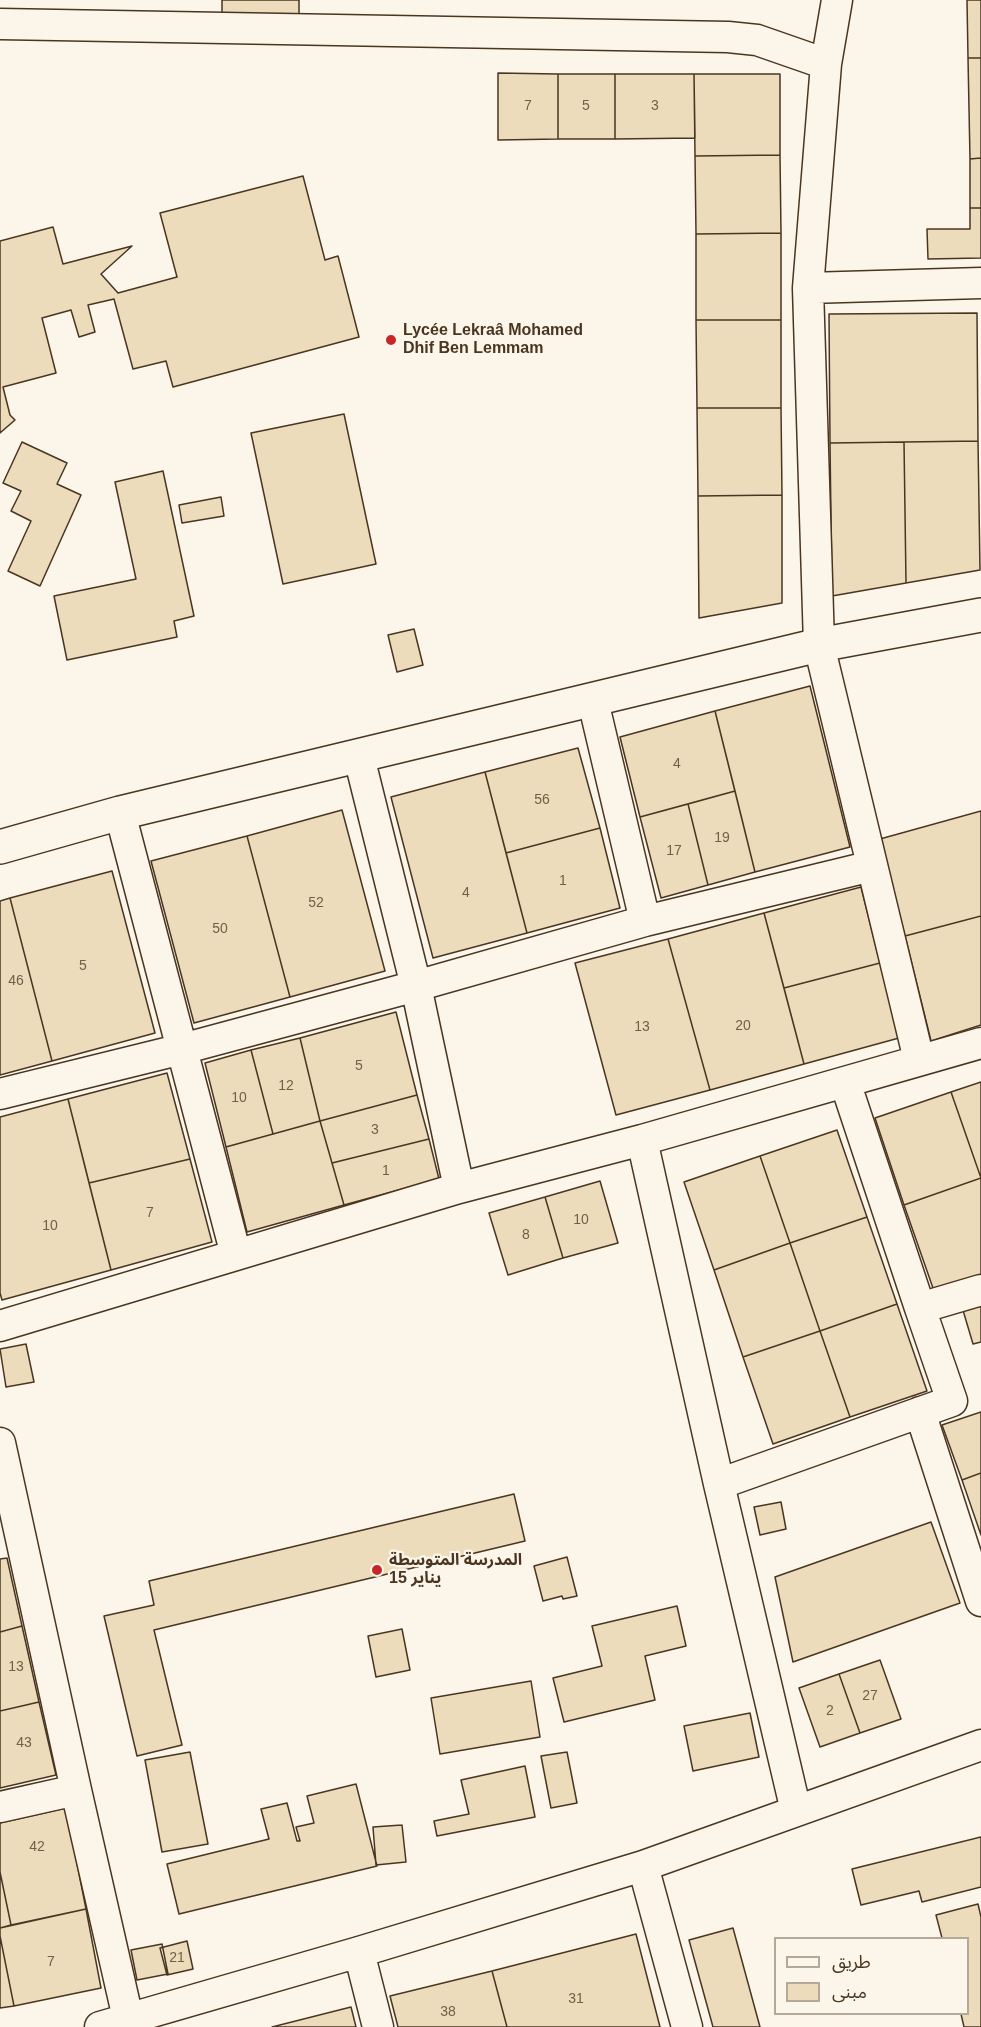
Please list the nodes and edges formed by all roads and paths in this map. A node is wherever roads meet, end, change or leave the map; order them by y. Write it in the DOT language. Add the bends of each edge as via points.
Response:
graph roads {
  1 [pos="837,0"];
  2 [pos="0,24"];
  3 [pos="826,64"];
  4 [pos="981,283"];
  5 [pos="808,288"];
  6 [pos="981,615"];
  7 [pos="819,645"];
  8 [pos="593,700"];
  9 [pos="359,757"];
  10 [pos="120,813"];
  11 [pos="0,847"];
  12 [pos="872,866"];
  13 [pos="645,921"];
  14 [pos="416,986"];
  15 [pos="981,1043"];
  16 [pos="182,1049"];
  17 [pos="919,1060"];
  18 [pos="844,1082"];
  19 [pos="0,1094"];
  20 [pos="642,1140"];
  21 [pos="459,1188"];
  22 [pos="236,1255"];
  23 [pos="981,1290"];
  24 [pos="920,1308"];
  25 [pos="0,1326"];
  26 [pos="920,1412"];
  27 [pos="0,1443"];
  28 [pos="719,1484"];
  29 [pos="11,1547"];
  30 [pos="981,1601"];
  31 [pos="981,1745"];
  32 [pos="76,1790"];
  33 [pos="0,1807"];
  34 [pos="796,1811"];
  35 [pos="643,1866"];
  36 [pos="359,1952"];
  37 [pos="129,2023"];
  38 [pos="100,2027"];
  39 [pos="378,2027"];
  40 [pos="687,2027"];
  1 -- 3 [label="street"];
  2 -- 3 [label="street" via="728,37 757,40"];
  3 -- 5 [label="street"];
  4 -- 5 [label="street"];
  5 -- 7 [label="street"];
  6 -- 7 [label="street"];
  7 -- 8 [label="street"];
  7 -- 12 [label="street"];
  8 -- 9 [label="street"];
  8 -- 13 [label="street"];
  9 -- 10 [label="street"];
  9 -- 14 [label="street"];
  10 -- 11 [label="street"];
  10 -- 16 [label="street"];
  12 -- 13 [label="street"];
  12 -- 17 [label="street"];
  13 -- 14 [label="street"];
  14 -- 16 [label="street"];
  14 -- 21 [label="street"];
  15 -- 17 [label="street"];
  16 -- 19 [label="street"];
  16 -- 22 [label="street"];
  17 -- 18 [label="street"];
  18 -- 20 [label="street"];
  18 -- 24 [label="street"];
  20 -- 21 [label="street"];
  20 -- 28 [label="street"];
  21 -- 22 [label="street"];
  22 -- 25 [label="street"];
  23 -- 24 [label="street"];
  24 -- 26 [label="street" via="952,1401"];
  26 -- 28 [label="street"];
  26 -- 30 [label="street"];
  27 -- 29 [label="street"];
  28 -- 34 [label="street"];
  29 -- 32 [label="street"];
  31 -- 34 [label="street"];
  32 -- 33 [label="street"];
  32 -- 37 [label="street"];
  34 -- 35 [label="street"];
  35 -- 36 [label="street"];
  35 -- 40 [label="street"];
  36 -- 37 [label="street"];
  36 -- 39 [label="street"];
  37 -- 38 [label="street"];
}
